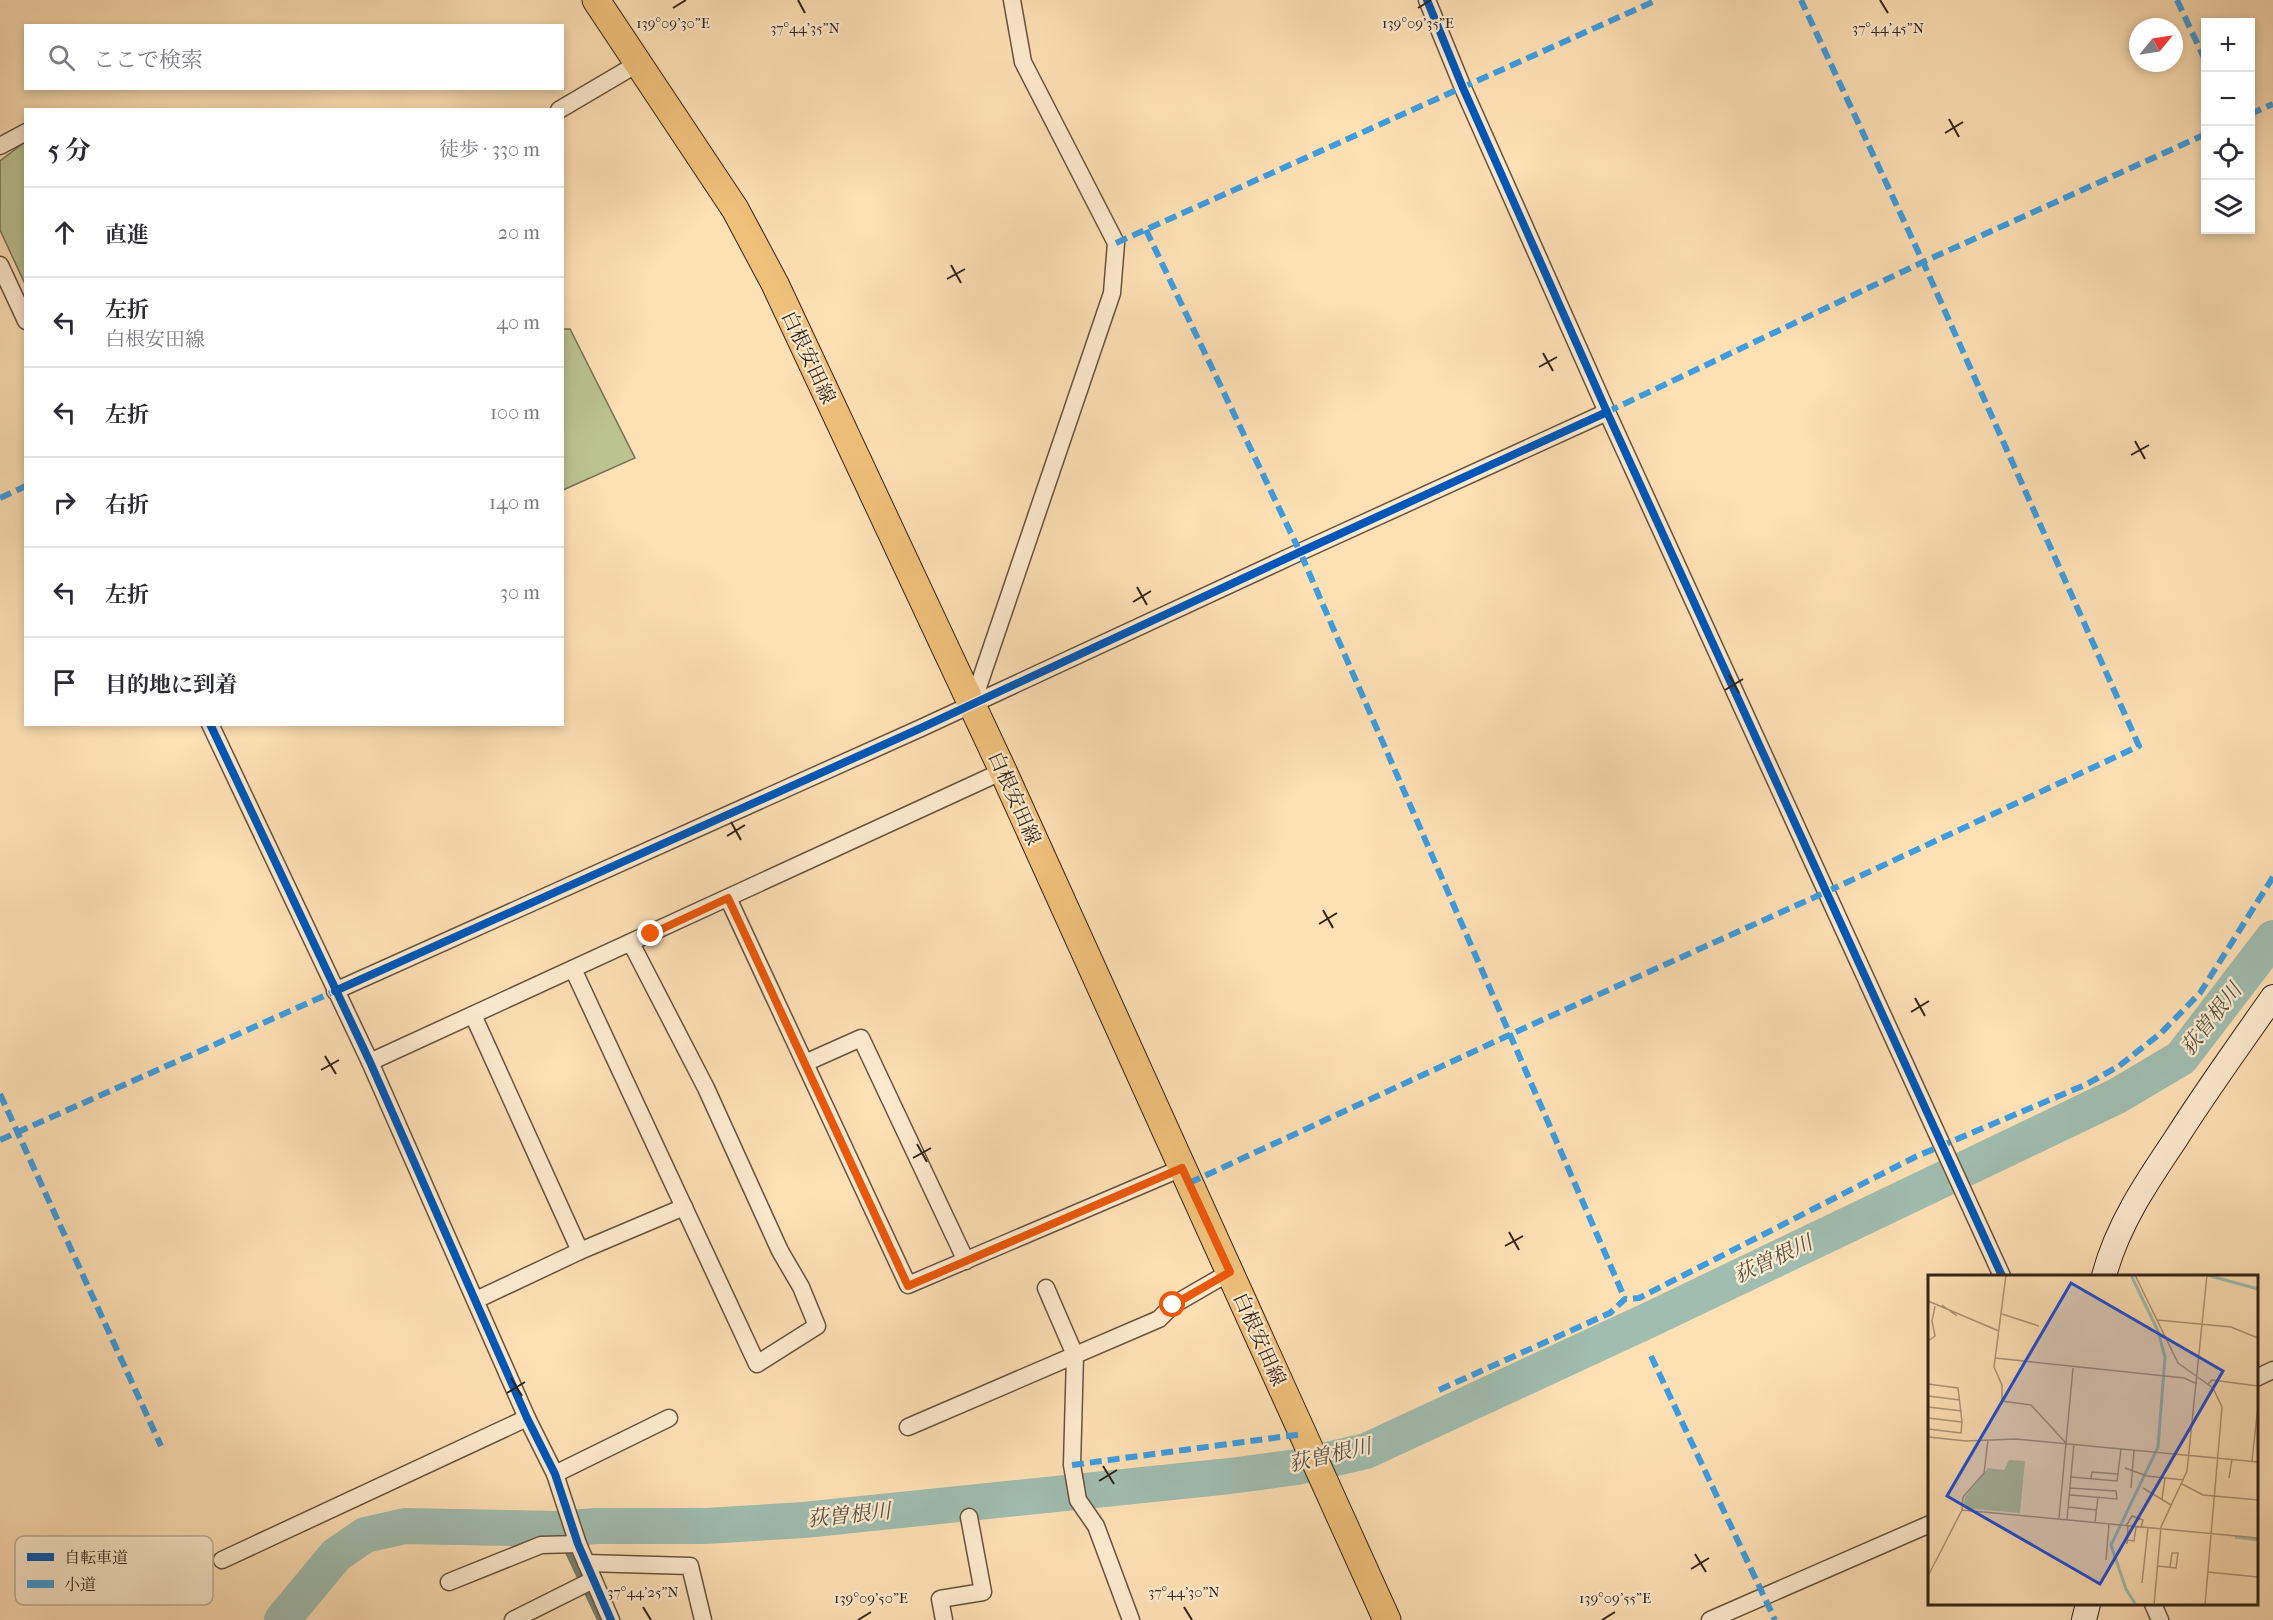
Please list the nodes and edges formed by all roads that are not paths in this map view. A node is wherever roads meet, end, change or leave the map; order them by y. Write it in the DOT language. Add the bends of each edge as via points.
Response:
graph roads {
  1 [pos="596,0"];
  2 [pos="1012,0"];
  3 [pos="1427,0"];
  4 [pos="633,57"];
  5 [pos="562,108"];
  6 [pos="24,133"];
  7 [pos="0,146"];
  8 [pos="0,265"];
  9 [pos="24,317"];
  10 [pos="1607,412"];
  11 [pos="972,705"];
  12 [pos="211,726"];
  13 [pos="1003,771"];
  14 [pos="728,898"];
  15 [pos="631,943"];
  16 [pos="573,969"];
  17 [pos="335,991"];
  18 [pos="2273,997"];
  19 [pos="473,1015"];
  20 [pos="370,1062"];
  21 [pos="805,1063"];
  22 [pos="1182,1168"];
  23 [pos="684,1207"];
  24 [pos="580,1251"];
  25 [pos="966,1261"];
  26 [pos="1230,1272"];
  27 [pos="2002,1275"];
  28 [pos="2104,1275"];
  29 [pos="1046,1288"];
  30 [pos="476,1300"];
  31 [pos="1075,1355"];
  32 [pos="2273,1370"];
  33 [pos="2258,1377"];
  34 [pos="527,1418"];
  35 [pos="669,1418"];
  36 [pos="908,1427"];
  37 [pos="555,1474"];
  38 [pos="969,1517"];
  39 [pos="1928,1524"];
  40 [pos="578,1544"];
  41 [pos="222,1560"];
  42 [pos="586,1563"];
  43 [pos="593,1580"];
  44 [pos="449,1582"];
  45 [pos="2088,1605"];
  46 [pos="2154,1605"];
  47 [pos="513,1620"];
  48 [pos="611,1620"];
  49 [pos="703,1620"];
  50 [pos="944,1620"];
  51 [pos="1131,1620"];
  52 [pos="1387,1620"];
  53 [pos="1710,1620"];
  54 [pos="2084,1620"];
  55 [pos="2160,1620"];
  1 -- 4 [label="main road, 白根安田線"];
  2 -- 11 [label="street" via="1023,62 1116,243 1112,293"];
  3 -- 10 [label="street"];
  4 -- 5 [label="street"];
  4 -- 11 [label="main road, 白根安田線" via="735,209 775,284"];
  6 -- 7 [label="street"];
  8 -- 9 [label="street"];
  10 -- 11 [label="street"];
  10 -- 27 [label="street"];
  11 -- 13 [label="main road, 白根安田線"];
  11 -- 17 [label="street"];
  12 -- 17 [label="street"];
  13 -- 14 [label="street"];
  13 -- 22 [label="main road, 白根安田線"];
  14 -- 15 [label="street"];
  14 -- 21 [label="street"];
  15 -- 16 [label="street"];
  15 -- 23 [label="street" via="706,1088 817,1326 757,1364"];
  16 -- 19 [label="street"];
  16 -- 23 [label="street"];
  17 -- 20 [label="street"];
  18 -- 28 [label="street" via="2142,1189 2110,1252"];
  19 -- 20 [label="street"];
  19 -- 24 [label="street"];
  20 -- 30 [label="street"];
  21 -- 25 [label="street" via="861,1038"];
  21 -- 25 [label="street" via="908,1286"];
  22 -- 25 [label="street"];
  22 -- 26 [label="main road, 白根安田線"];
  23 -- 24 [label="street"];
  24 -- 30 [label="street"];
  26 -- 31 [label="street" via="1173,1305 1159,1319"];
  26 -- 52 [label="main road, 白根安田線"];
  29 -- 31 [label="street"];
  30 -- 34 [label="street"];
  31 -- 36 [label="street"];
  31 -- 51 [label="street" via="1073,1475 1078,1500 1096,1526"];
  32 -- 33 [label="street"];
  34 -- 37 [label="street"];
  34 -- 41 [label="street"];
  35 -- 37 [label="street"];
  37 -- 40 [label="street"];
  38 -- 50 [label="street" via="983,1592 940,1599"];
  39 -- 53 [label="street"];
  40 -- 42 [label="street"];
  40 -- 44 [label="street" via="541,1545"];
  42 -- 43 [label="street"];
  42 -- 49 [label="street" via="690,1566"];
  43 -- 47 [label="street"];
  43 -- 48 [label="street"];
  45 -- 54 [label="street"];
  46 -- 55 [label="street"];
}
